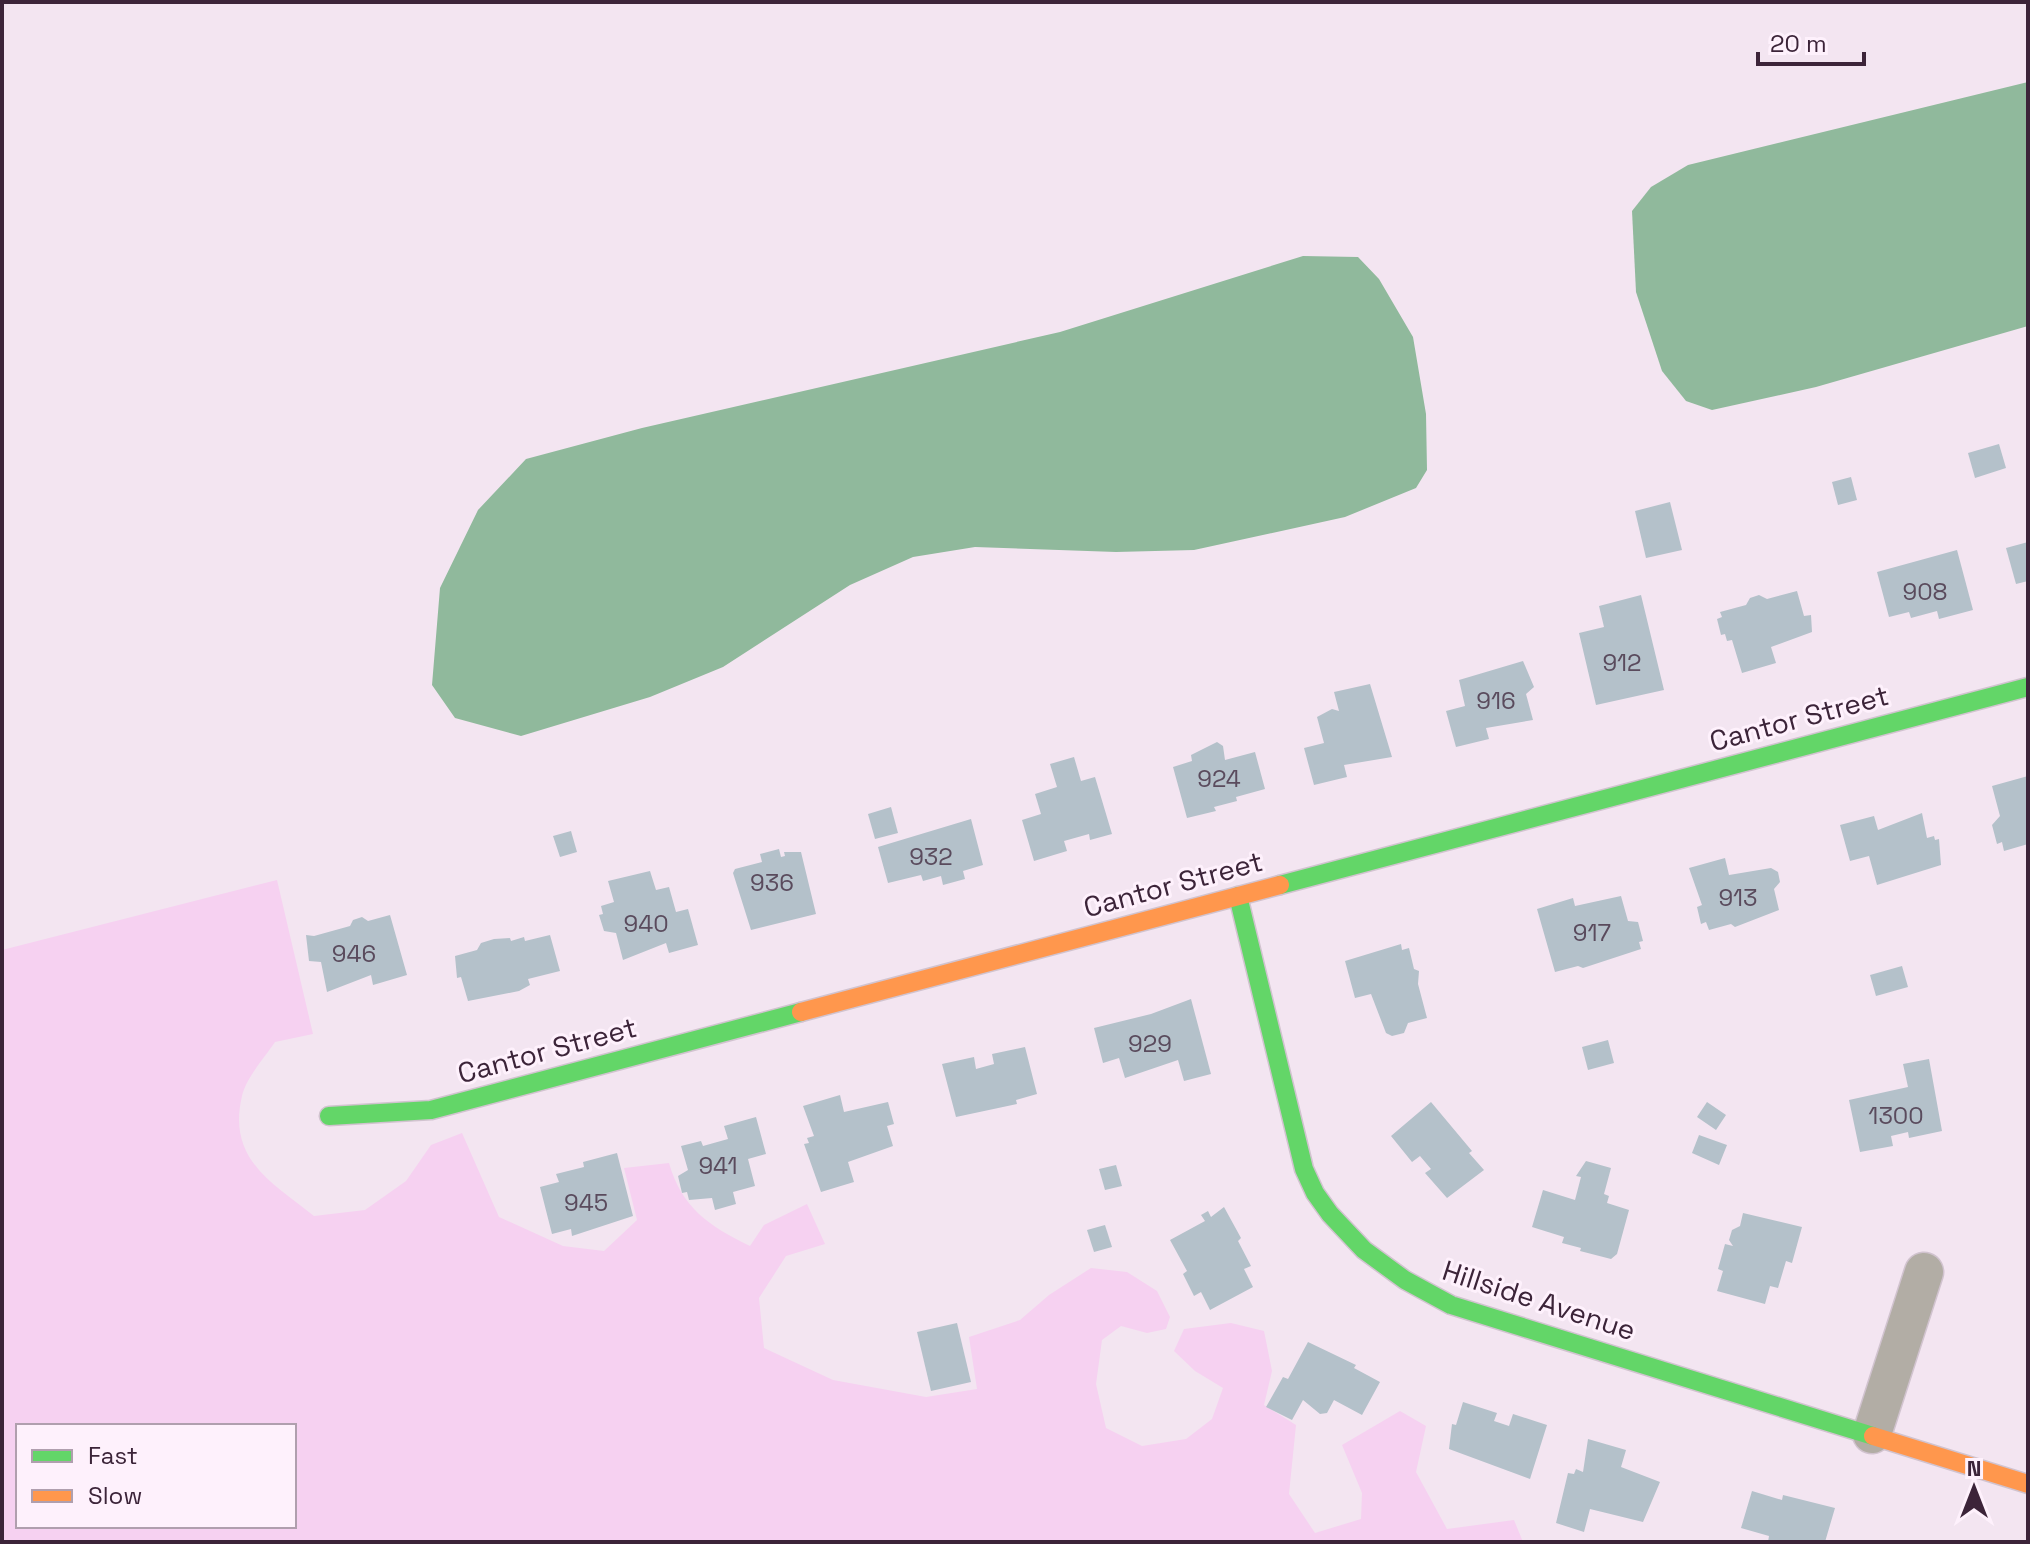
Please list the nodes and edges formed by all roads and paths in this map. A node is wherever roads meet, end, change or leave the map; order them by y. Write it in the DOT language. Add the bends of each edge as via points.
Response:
graph roads {
  1 [pos="2028,687"];
  2 [pos="1238,896"];
  3 [pos="329,1116"];
  4 [pos="1924,1272"];
  5 [pos="1872,1434"];
  6 [pos="2028,1484"];
  1 -- 2 [label="street, Cantor Street"];
  2 -- 3 [label="street, Cantor Street" via="431,1110"];
  2 -- 5 [label="street, Hillside Avenue" via="1304,1169 1313,1193 1354,1244 1404,1282 1451,1305"];
  4 -- 5 [label="street"];
  5 -- 6 [label="street, Hillside Avenue"];
}
